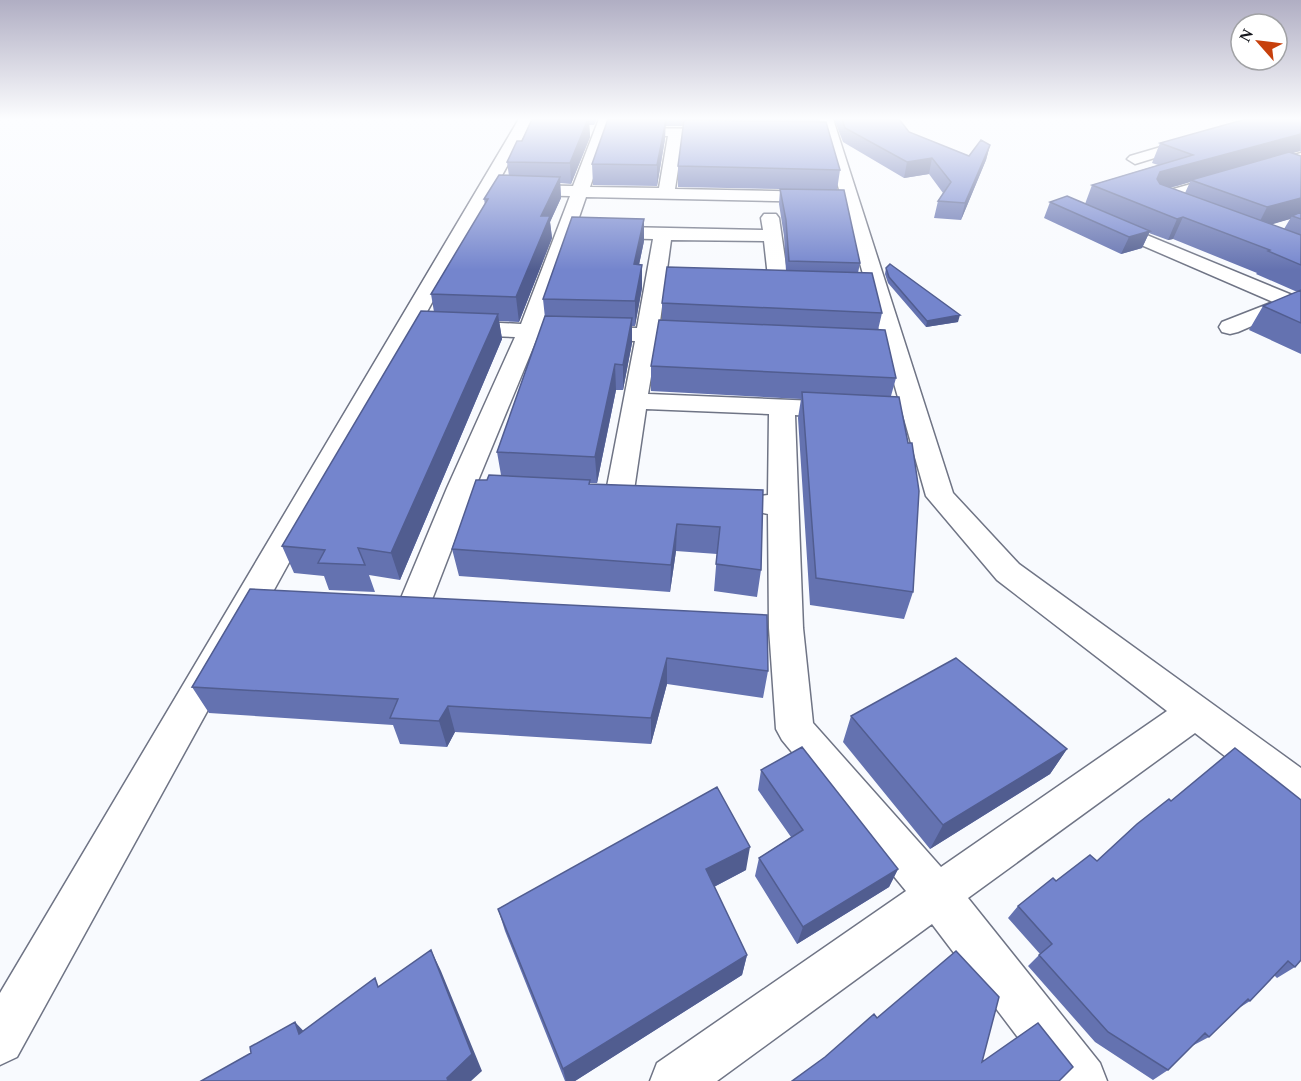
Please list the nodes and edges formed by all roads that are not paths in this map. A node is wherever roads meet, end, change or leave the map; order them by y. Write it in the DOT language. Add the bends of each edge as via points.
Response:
graph roads {
  1 [pos="498,169"];
  2 [pos="586,169"];
  3 [pos="670,169"];
  4 [pos="840,169"];
  5 [pos="1261,169"];
  6 [pos="485,189"];
  7 [pos="579,191"];
  8 [pos="666,194"];
  9 [pos="768,196"];
  10 [pos="850,198"];
  11 [pos="1191,212"];
  12 [pos="1096,219"];
  13 [pos="565,231"];
  14 [pos="663,234"];
  15 [pos="773,236"];
  16 [pos="655,282"];
  17 [pos="678,283"];
  18 [pos="756,285"];
  19 [pos="779,286"];
  20 [pos="801,287"];
  21 [pos="1298,302"];
  22 [pos="425,327"];
  23 [pos="1230,327"];
  24 [pos="529,331"];
  25 [pos="647,334"];
  26 [pos="694,337"];
  27 [pos="634,401"];
  28 [pos="782,407"];
  29 [pos="860,411"];
  30 [pos="619,496"];
  31 [pos="735,502"];
  32 [pos="782,505"];
  33 [pos="250,601"];
  34 [pos="285,603"];
  35 [pos="378,608"];
  36 [pos="412,610"];
  37 [pos="447,611"];
  38 [pos="1195,712"];
  39 [pos="1301,791"];
  40 [pos="937,895"];
  41 [pos="0,1040"];
  42 [pos="675,1081"];
  43 [pos="1082,1081"];
  1 -- 6 [label="street"];
  2 -- 7 [label="street"];
  3 -- 8 [label="street"];
  4 -- 10 [label="street"];
  5 -- 11 [label="street" via="1158,199"];
  6 -- 7 [label="street"];
  6 -- 22 [label="street"];
  7 -- 8 [label="street"];
  7 -- 13 [label="street"];
  8 -- 9 [label="street"];
  9 -- 10 [label="street"];
  9 -- 15 [label="street"];
  10 -- 38 [label="street" via="867,289 884,347 904,413 940,496 1008,572"];
  12 -- 21 [label="street"];
  13 -- 14 [label="street"];
  13 -- 24 [label="street"];
  14 -- 15 [label="street"];
  14 -- 16 [label="street"];
  15 -- 19 [label="street"];
  16 -- 17 [label="street"];
  16 -- 25 [label="street"];
  18 -- 19 [label="street"];
  19 -- 20 [label="street"];
  21 -- 23 [label="street"];
  22 -- 24 [label="street"];
  22 -- 33 [label="street"];
  24 -- 25 [label="street"];
  24 -- 36 [label="street" via="472,489"];
  25 -- 26 [label="street"];
  25 -- 27 [label="street"];
  27 -- 28 [label="street"];
  27 -- 30 [label="street"];
  28 -- 29 [label="street"];
  28 -- 32 [label="street"];
  31 -- 32 [label="street"];
  32 -- 40 [label="street" via="769,627 795,729"];
  33 -- 34 [label="street"];
  33 -- 41 [label="street"];
  35 -- 36 [label="street"];
  36 -- 37 [label="street"];
  38 -- 39 [label="street"];
  38 -- 40 [label="street"];
  40 -- 42 [label="street"];
  40 -- 43 [label="street"];
}
